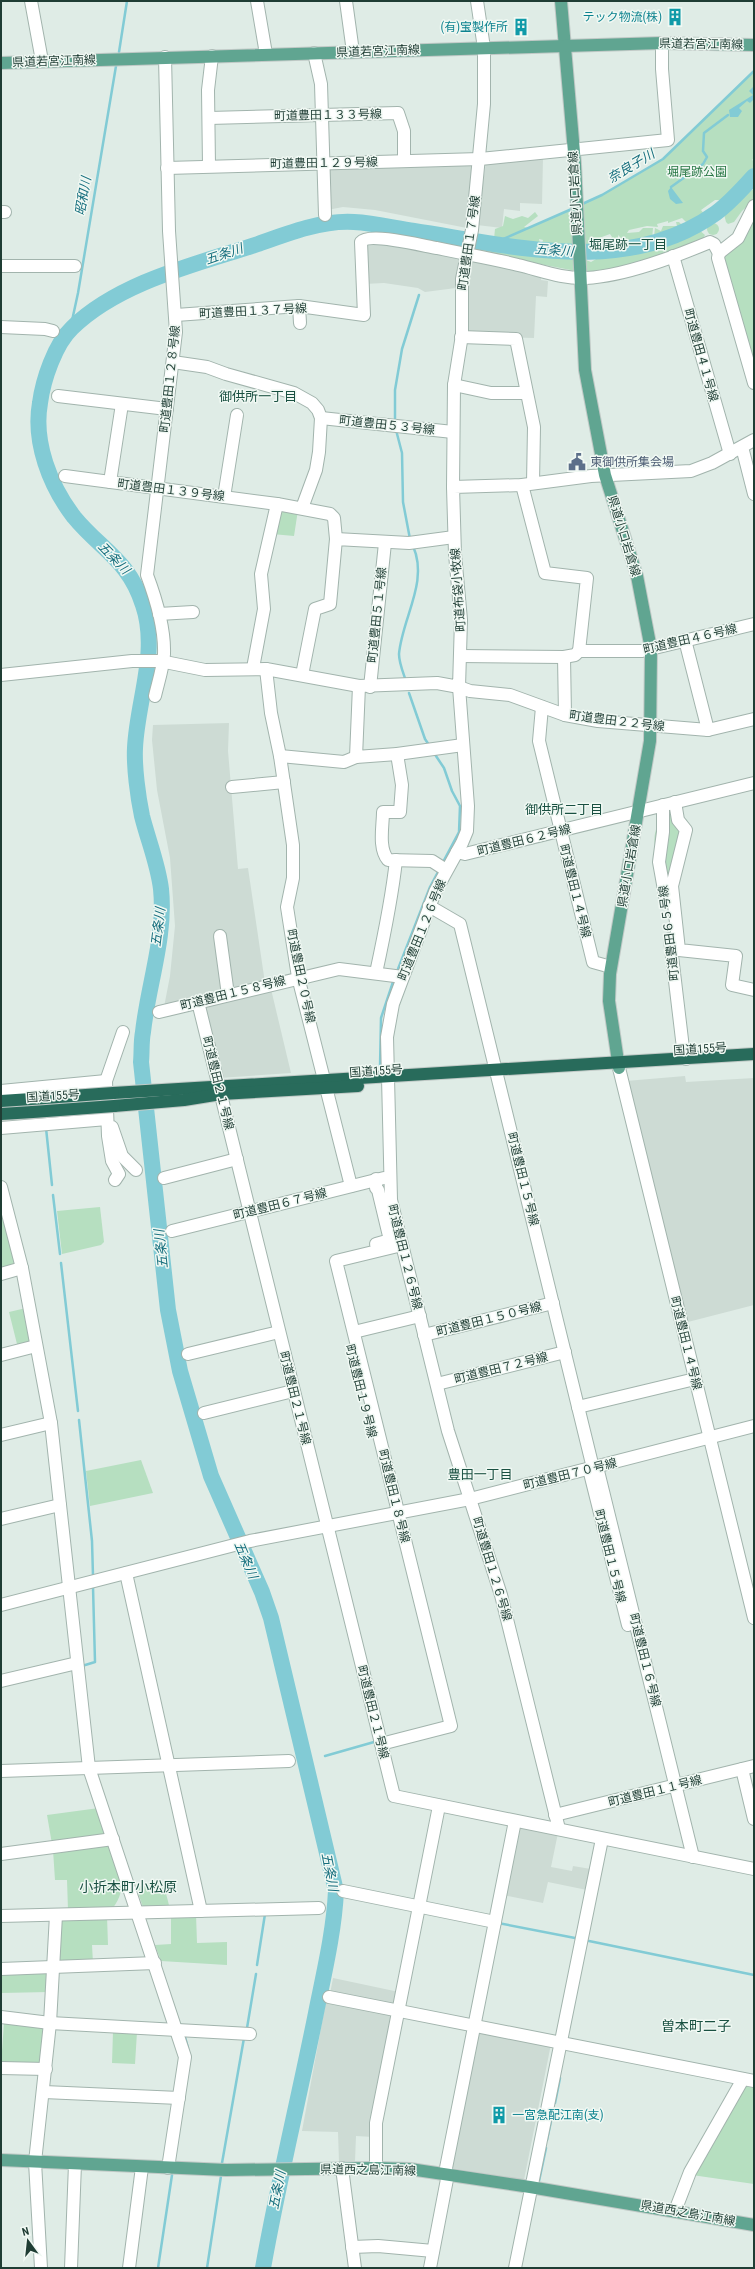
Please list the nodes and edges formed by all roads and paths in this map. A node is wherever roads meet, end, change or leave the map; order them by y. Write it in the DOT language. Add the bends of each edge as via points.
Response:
graph roads {
  1 [pos="34,1"];
  2 [pos="257,1"];
  3 [pos="346,1"];
  4 [pos="477,1"];
  5 [pos="561,1"];
  6 [pos="662,43"];
  7 [pos="754,45"];
  8 [pos="565,46"];
  9 [pos="484,48"];
  10 [pos="353,52"];
  11 [pos="314,53"];
  12 [pos="266,54"];
  13 [pos="212,56"];
  14 [pos="165,57"];
  15 [pos="42,61"];
  16 [pos="1,63"];
  17 [pos="322,115"];
  18 [pos="209,118"];
  19 [pos="574,150"];
  20 [pos="480,160"];
  21 [pos="404,161"];
  22 [pos="323,163"];
  23 [pos="209,166"];
  24 [pos="167,168"];
  25 [pos="754,206"];
  26 [pos="325,215"];
  27 [pos="466,253"];
  28 [pos="719,253"];
  29 [pos="673,256"];
  30 [pos="1,266"];
  31 [pos="75,266"];
  32 [pos="580,276"];
  33 [pos="299,306"];
  34 [pos="176,315"];
  35 [pos="300,323"];
  36 [pos="1,327"];
  37 [pos="53,331"];
  38 [pos="461,337"];
  39 [pos="173,362"];
  40 [pos="754,382"];
  41 [pos="454,385"];
  42 [pos="525,393"];
  43 [pos="58,396"];
  44 [pos="122,404"];
  45 [pos="167,409"];
  46 [pos="237,415"];
  47 [pos="321,418"];
  48 [pos="453,432"];
  49 [pos="754,440"];
  50 [pos="742,447"];
  51 [pos="730,454"];
  52 [pos="605,475"];
  53 [pos="65,476"];
  54 [pos="110,482"];
  55 [pos="527,484"];
  56 [pos="453,487"];
  57 [pos="158,488"];
  58 [pos="754,494"];
  59 [pos="224,497"];
  60 [pos="277,504"];
  61 [pos="302,508"];
  62 [pos="454,537"];
  63 [pos="336,539"];
  64 [pos="385,543"];
  65 [pos="192,612"];
  66 [pos="159,614"];
  67 [pos="754,624"];
  68 [pos="685,640"];
  69 [pos="651,649"];
  70 [pos="579,651"];
  71 [pos="460,656"];
  72 [pos="564,657"];
  73 [pos="162,661"];
  74 [pos="253,668"];
  75 [pos="266,669"];
  76 [pos="1,675"];
  77 [pos="302,675"];
  78 [pos="365,686"];
  79 [pos="460,687"];
  80 [pos="155,696"];
  81 [pos="542,707"];
  82 [pos="566,716"];
  83 [pos="754,719"];
  84 [pos="651,725"];
  85 [pos="708,730"];
  86 [pos="463,745"];
  87 [pos="397,754"];
  88 [pos="280,756"];
  89 [pos="356,757"];
  90 [pos="284,782"];
  91 [pos="754,783"];
  92 [pos="232,788"];
  93 [pos="669,804"];
  94 [pos="639,811"];
  95 [pos="560,831"];
  96 [pos="457,852"];
  97 [pos="396,860"];
  98 [pos="446,870"];
  99 [pos="429,906"];
  100 [pos="220,936"];
  101 [pos="675,950"];
  102 [pos="611,967"];
  103 [pos="376,974"];
  104 [pos="298,977"];
  105 [pos="403,977"];
  106 [pos="754,990"];
  107 [pos="228,995"];
  108 [pos="198,1002"];
  109 [pos="158,1012"];
  110 [pos="123,1032"];
  111 [pos="754,1054"];
  112 [pos="686,1059"];
  113 [pos="754,1059"];
  114 [pos="619,1066"];
  115 [pos="497,1073"];
  116 [pos="388,1080"];
  117 [pos="106,1081"];
  118 [pos="326,1084"];
  119 [pos="219,1090"];
  120 [pos="1,1091"];
  121 [pos="155,1096"];
  122 [pos="1,1101"];
  123 [pos="1,1114"];
  124 [pos="107,1120"];
  125 [pos="1,1128"];
  126 [pos="237,1159"];
  127 [pos="136,1170"];
  128 [pos="389,1177"];
  129 [pos="164,1178"];
  130 [pos="376,1179"];
  131 [pos="115,1180"];
  132 [pos="351,1186"];
  133 [pos="2,1193"];
  134 [pos="249,1211"];
  135 [pos="172,1231"];
  136 [pos="402,1245"];
  137 [pos="22,1268"];
  138 [pos="1,1274"];
  139 [pos="553,1303"];
  140 [pos="420,1316"];
  141 [pos="279,1332"];
  142 [pos="354,1332"];
  143 [pos="424,1335"];
  144 [pos="36,1346"];
  145 [pos="565,1352"];
  146 [pos="188,1354"];
  147 [pos="1,1355"];
  148 [pos="695,1378"];
  149 [pos="436,1384"];
  150 [pos="293,1391"];
  151 [pos="578,1407"];
  152 [pos="204,1413"];
  153 [pos="51,1422"];
  154 [pos="754,1426"];
  155 [pos="1,1435"];
  156 [pos="709,1438"];
  157 [pos="593,1468"];
  158 [pos="470,1499"];
  159 [pos="60,1505"];
  160 [pos="395,1514"];
  161 [pos="1,1519"];
  162 [pos="327,1527"];
  163 [pos="126,1573"];
  164 [pos="68,1588"];
  165 [pos="1,1605"];
  166 [pos="754,1618"];
  167 [pos="77,1663"];
  168 [pos="1,1682"];
  169 [pos="444,1719"];
  170 [pos="381,1744"];
  171 [pos="289,1761"];
  172 [pos="169,1765"];
  173 [pos="754,1766"];
  174 [pos="89,1768"];
  175 [pos="742,1770"];
  176 [pos="1,1771"];
  177 [pos="672,1787"];
  178 [pos="439,1806"];
  179 [pos="754,1819"];
  180 [pos="515,1821"];
  181 [pos="557,1824"];
  182 [pos="113,1839"];
  183 [pos="602,1839"];
  184 [pos="1,1854"];
  185 [pos="689,1854"];
  186 [pos="754,1869"];
  187 [pos="343,1891"];
  188 [pos="419,1906"];
  189 [pos="319,1908"];
  190 [pos="201,1911"];
  191 [pos="138,1913"];
  192 [pos="56,1915"];
  193 [pos="1,1916"];
  194 [pos="495,1922"];
  195 [pos="155,1963"];
  196 [pos="53,1967"];
  197 [pos="1,1969"];
  198 [pos="329,1997"];
  199 [pos="398,2011"];
  200 [pos="1,2018"];
  201 [pos="50,2023"];
  202 [pos="474,2027"];
  203 [pos="177,2031"];
  204 [pos="250,2034"];
  205 [pos="561,2044"];
  206 [pos="1,2068"];
  207 [pos="46,2069"];
  208 [pos="749,2080"];
  209 [pos="44,2092"];
  210 [pos="179,2098"];
  211 [pos="1,2160"];
  212 [pos="35,2162"];
  213 [pos="75,2164"];
  214 [pos="142,2166"];
  215 [pos="168,2168"];
  216 [pos="342,2168"];
  217 [pos="376,2168"];
  218 [pos="447,2174"];
  219 [pos="530,2187"];
  220 [pos="675,2211"];
  221 [pos="754,2225"];
  222 [pos="352,2247"];
  223 [pos="433,2251"];
  224 [pos="41,2268"];
  225 [pos="70,2268"];
  226 [pos="130,2268"];
  227 [pos="355,2268"];
  228 [pos="430,2268"];
  229 [pos="515,2268"];
  1 -- 15 [label="street"];
  2 -- 12 [label="street"];
  3 -- 10 [label="street"];
  4 -- 9 [label="street, 町道豊田１７号線"];
  5 -- 8 [label="main road, 県道小口岩倉線"];
  6 -- 7 [label="main road, 県道若宮江南線"];
  6 -- 8 [label="main road, 県道若宮江南線"];
  6 -- 19 [label="street, 町道豊田１２９号線" via="668,140"];
  8 -- 9 [label="main road, 県道若宮江南線"];
  8 -- 19 [label="main road, 県道小口岩倉線"];
  9 -- 10 [label="main road, 県道若宮江南線"];
  9 -- 20 [label="street, 町道豊田１７号線"];
  10 -- 11 [label="main road, 県道若宮江南線"];
  11 -- 12 [label="main road, 県道若宮江南線"];
  11 -- 17 [label="street" via="321,84"];
  12 -- 13 [label="main road, 県道若宮江南線"];
  13 -- 14 [label="main road, 県道若宮江南線"];
  13 -- 18 [label="street" via="208,90"];
  14 -- 15 [label="main road, 県道若宮江南線"];
  14 -- 24 [label="street, 町道豊田１２８号線"];
  15 -- 16 [label="main road, 県道若宮江南線"];
  17 -- 18 [label="street, 町道豊田１３３号線"];
  17 -- 21 [label="street, 町道豊田１３３号線" via="398,113 404,131"];
  17 -- 22 [label="street"];
  18 -- 23 [label="street"];
  19 -- 20 [label="street, 町道豊田１２９号線"];
  19 -- 32 [label="main road, 県道小口岩倉線"];
  20 -- 21 [label="street, 町道豊田１２９号線"];
  20 -- 27 [label="street, 町道豊田１７号線" via="472,230"];
  21 -- 22 [label="street, 町道豊田１２９号線"];
  22 -- 23 [label="street, 町道豊田１２９号線"];
  22 -- 26 [label="street"];
  23 -- 24 [label="street, 町道豊田１２９号線"];
  24 -- 34 [label="street, 町道豊田１２８号線"];
  25 -- 28 [label="street" via="738,238"];
  27 -- 32 [label="street" via="560,276"];
  27 -- 33 [label="street, 町道豊田１３７号線" via="393,240 363,239 360,242 364,315"];
  27 -- 38 [label="street, 町道豊田１７号線" via="462,279"];
  28 -- 29 [label="street" via="710,242"];
  28 -- 40 [label="street" via="718,258"];
  29 -- 32 [label="street" via="625,271"];
  29 -- 51 [label="street, 町道豊田４１号線"];
  30 -- 31 [label="street"];
  32 -- 52 [label="main road, 県道小口岩倉線" via="585,370"];
  33 -- 34 [label="street, 町道豊田１３７号線"];
  33 -- 35 [label="street"];
  34 -- 39 [label="street, 町道豊田１２８号線"];
  36 -- 37 [label="street"];
  38 -- 41 [label="street, 町道豊田１７号線"];
  38 -- 42 [label="street" via="516,339"];
  39 -- 45 [label="street, 町道豊田１２８号線"];
  39 -- 47 [label="street" via="207,367 294,393 312,404"];
  41 -- 42 [label="street" via="491,393"];
  41 -- 48 [label="street, 町道豊田１７号線"];
  42 -- 55 [label="street" via="534,427"];
  43 -- 44 [label="street"];
  44 -- 45 [label="street"];
  44 -- 54 [label="street"];
  45 -- 57 [label="street, 町道豊田１２８号線"];
  46 -- 59 [label="street"];
  47 -- 48 [label="street, 町道豊田５３号線"];
  47 -- 61 [label="street" via="316,470"];
  48 -- 56 [label="street, 町道豊田１７号線"];
  49 -- 50 [label="street"];
  50 -- 51 [label="street"];
  50 -- 58 [label="street"];
  51 -- 52 [label="street" via="691,471"];
  52 -- 55 [label="street"];
  52 -- 69 [label="main road, 県道小口岩倉線" via="637,576"];
  53 -- 54 [label="street, 町道豊田１３９号線"];
  54 -- 57 [label="street, 町道豊田１３９号線"];
  55 -- 56 [label="street"];
  55 -- 70 [label="street" via="545,573 587,578"];
  56 -- 62 [label="street, 町道布袋小牧線"];
  57 -- 59 [label="street, 町道豊田１３９号線"];
  57 -- 66 [label="street, 町道豊田１２８号線" via="147,575"];
  59 -- 60 [label="street, 町道豊田１３９号線"];
  60 -- 61 [label="street, 町道豊田１３９号線"];
  60 -- 74 [label="street" via="261,574 264,610"];
  61 -- 63 [label="street, 町道豊田１３９号線" via="330,514 334,518"];
  62 -- 64 [label="street" via="409,543"];
  62 -- 71 [label="street, 町道布袋小牧線" via="461,614"];
  63 -- 64 [label="street"];
  63 -- 77 [label="street" via="330,604 314,609"];
  64 -- 78 [label="street, 町道豊田５１号線"];
  65 -- 66 [label="street"];
  66 -- 73 [label="street, 町道豊田１２８号線" via="164,644"];
  67 -- 68 [label="street, 町道豊田４６号線"];
  68 -- 69 [label="street, 町道豊田４６号線"];
  68 -- 85 [label="street"];
  69 -- 70 [label="street, 町道豊田４６号線"];
  69 -- 84 [label="main road, 県道小口岩倉線"];
  70 -- 72 [label="street, 町道豊田４６号線" via="575,655"];
  71 -- 72 [label="street, 町道豊田４６号線"];
  71 -- 79 [label="street, 町道布袋小牧線"];
  72 -- 82 [label="street"];
  73 -- 74 [label="street" via="205,670"];
  73 -- 76 [label="street" via="132,661"];
  73 -- 80 [label="street, 町道豊田１２８号線"];
  74 -- 75 [label="street"];
  75 -- 77 [label="street"];
  75 -- 88 [label="street, 町道豊田２０号線" via="271,713"];
  77 -- 78 [label="street"];
  78 -- 79 [label="street" via="437,683"];
  78 -- 89 [label="street, 町道豊田５１号線"];
  79 -- 81 [label="street, 町道豊田２２号線" via="470,691 510,696"];
  79 -- 86 [label="street, 町道豊田１２６号線"];
  81 -- 82 [label="street, 町道豊田２２号線"];
  81 -- 95 [label="street, 町道豊田１４号線" via="539,740"];
  82 -- 84 [label="street, 町道豊田２２号線"];
  83 -- 85 [label="street, 町道豊田２２号線"];
  84 -- 85 [label="street, 町道豊田２２号線"];
  84 -- 94 [label="main road, 県道小口岩倉線"];
  86 -- 87 [label="street"];
  86 -- 96 [label="street, 町道豊田１２６号線" via="468,824"];
  87 -- 89 [label="street"];
  87 -- 97 [label="street" via="402,785 400,812 383,812 385,856 388,860"];
  88 -- 89 [label="street" via="344,762"];
  88 -- 90 [label="street, 町道豊田２０号線"];
  90 -- 92 [label="street"];
  90 -- 104 [label="street, 町道豊田２０号線" via="294,864 287,907"];
  91 -- 93 [label="street, 町道豊田６２号線"];
  93 -- 94 [label="street, 町道豊田６２号線"];
  93 -- 101 [label="street, 町道豊田６５号線" via="659,862"];
  93 -- 101 [label="street" via="686,830 672,886"];
  94 -- 95 [label="street, 町道豊田６２号線"];
  94 -- 102 [label="main road, 県道小口岩倉線"];
  95 -- 96 [label="street, 町道豊田６２号線" via="465,854"];
  95 -- 102 [label="street, 町道豊田１４号線" via="593,962"];
  96 -- 98 [label="street, 町道豊田１２６号線"];
  97 -- 98 [label="street" via="432,861"];
  97 -- 103 [label="street" via="392,901 386,916"];
  98 -- 99 [label="street, 町道豊田１２６号線"];
  99 -- 105 [label="street, 町道豊田１２６号線"];
  99 -- 115 [label="street, 町道豊田１５号線" via="460,924"];
  100 -- 107 [label="street"];
  101 -- 106 [label="street" via="736,956 732,985"];
  101 -- 112 [label="street, 町道豊田６５号線"];
  102 -- 114 [label="main road, 県道小口岩倉線" via="609,1001"];
  103 -- 104 [label="street, 町道豊田１５８号線" via="339,969"];
  103 -- 105 [label="street, 町道豊田１５８号線"];
  104 -- 107 [label="street, 町道豊田１５８号線"];
  104 -- 118 [label="street, 町道豊田２０号線"];
  105 -- 116 [label="street, 町道豊田１２６号線" via="387,1029"];
  107 -- 108 [label="street, 町道豊田１５８号線"];
  108 -- 109 [label="street, 町道豊田１５８号線"];
  108 -- 119 [label="street, 町道豊田２１号線"];
  110 -- 117 [label="street"];
  111 -- 112 [label="highway, 国道155号"];
  112 -- 114 [label="highway, 国道155号"];
  113 -- 114 [label="highway, 国道155号"];
  114 -- 115 [label="highway, 国道155号"];
  114 -- 148 [label="street, 町道豊田１４号線"];
  115 -- 116 [label="highway, 国道155号"];
  115 -- 139 [label="street, 町道豊田１５号線"];
  116 -- 118 [label="highway, 国道155号"];
  116 -- 128 [label="street, 町道豊田１２６号線"];
  117 -- 120 [label="street"];
  117 -- 124 [label="street"];
  118 -- 119 [label="highway, 国道155号"];
  118 -- 132 [label="street, 町道豊田２０号線"];
  119 -- 121 [label="highway, 国道155号"];
  119 -- 126 [label="street, 町道豊田２１号線"];
  121 -- 122 [label="highway, 国道155号, bridge" via="118,1093"];
  121 -- 123 [label="highway, 国道155号, bridge" via="119,1105"];
  124 -- 125 [label="street"];
  124 -- 127 [label="street" via="122,1156"];
  124 -- 131 [label="street" via="112,1161 119,1174"];
  126 -- 129 [label="street"];
  126 -- 134 [label="street, 町道豊田２１号線"];
  128 -- 130 [label="street, 町道豊田６７号線"];
  128 -- 136 [label="street, 町道豊田１２６号線" via="391,1200"];
  130 -- 132 [label="street, 町道豊田６７号線"];
  130 -- 160 [label="street, 町道豊田１９号線" via="376,1188 390,1240 328,1256"];
  132 -- 134 [label="street, 町道豊田６７号線"];
  133 -- 137 [label="street"];
  134 -- 135 [label="street, 町道豊田６７号線"];
  134 -- 141 [label="street, 町道豊田２１号線"];
  136 -- 140 [label="street, 町道豊田１２６号線"];
  136 -- 142 [label="street, 町道豊田１８号線" via="336,1261"];
  137 -- 138 [label="street"];
  137 -- 144 [label="street"];
  139 -- 143 [label="street, 町道豊田１５０号線"];
  139 -- 145 [label="street, 町道豊田１５号線"];
  140 -- 142 [label="street"];
  140 -- 143 [label="street, 町道豊田１２６号線"];
  141 -- 146 [label="street"];
  141 -- 150 [label="street, 町道豊田２１号線"];
  142 -- 160 [label="street, 町道豊田１８号線"];
  143 -- 149 [label="street, 町道豊田１２６号線"];
  144 -- 147 [label="street"];
  144 -- 153 [label="street"];
  145 -- 149 [label="street, 町道豊田７２号線"];
  145 -- 151 [label="street, 町道豊田１５号線"];
  148 -- 151 [label="street"];
  148 -- 156 [label="street, 町道豊田１４号線"];
  149 -- 158 [label="street, 町道豊田１２６号線"];
  150 -- 152 [label="street"];
  150 -- 162 [label="street, 町道豊田２１号線"];
  151 -- 157 [label="street, 町道豊田１５号線"];
  153 -- 155 [label="street"];
  153 -- 159 [label="street"];
  154 -- 156 [label="street, 町道豊田７０号線"];
  156 -- 157 [label="street, 町道豊田７０号線"];
  156 -- 166 [label="street, 町道豊田１４号線"];
  157 -- 158 [label="street, 町道豊田７０号線"];
  157 -- 177 [label="street, 町道豊田１５号線"];
  158 -- 160 [label="street, 町道豊田７０号線"];
  158 -- 181 [label="street, 町道豊田１２６号線" via="500,1589"];
  159 -- 161 [label="street"];
  159 -- 164 [label="street"];
  160 -- 162 [label="street, 町道豊田７０号線"];
  160 -- 169 [label="street, 町道豊田１９号線"];
  160 -- 170 [label="street, 町道豊田１８号線" via="451,1726"];
  162 -- 163 [label="street, 町道豊田７０号線" via="244,1542"];
  162 -- 170 [label="street, 町道豊田２１号線"];
  163 -- 164 [label="street, 町道豊田７０号線"];
  163 -- 172 [label="street"];
  164 -- 165 [label="street, 町道豊田７０号線"];
  164 -- 167 [label="street"];
  167 -- 168 [label="street"];
  167 -- 174 [label="street"];
  170 -- 178 [label="street, 町道豊田２１号線" via="394,1796"];
  171 -- 172 [label="street"];
  172 -- 174 [label="street"];
  172 -- 190 [label="street"];
  173 -- 175 [label="street, 町道豊田１１号線"];
  174 -- 176 [label="street"];
  174 -- 182 [label="street"];
  175 -- 177 [label="street, 町道豊田１１号線"];
  175 -- 179 [label="street"];
  177 -- 181 [label="street, 町道豊田１１号線"];
  177 -- 185 [label="street, 町道豊田１５号線"];
  178 -- 180 [label="street"];
  178 -- 188 [label="street"];
  180 -- 181 [label="street"];
  180 -- 194 [label="street"];
  181 -- 183 [label="street"];
  182 -- 184 [label="street"];
  182 -- 191 [label="street"];
  183 -- 185 [label="street"];
  183 -- 205 [label="street"];
  185 -- 186 [label="street"];
  187 -- 188 [label="street"];
  188 -- 194 [label="street"];
  188 -- 199 [label="street"];
  189 -- 190 [label="street"];
  190 -- 191 [label="street"];
  191 -- 192 [label="street"];
  191 -- 195 [label="street"];
  192 -- 193 [label="street"];
  192 -- 196 [label="street"];
  194 -- 202 [label="street"];
  195 -- 196 [label="street"];
  195 -- 203 [label="street"];
  196 -- 197 [label="street"];
  196 -- 201 [label="street"];
  198 -- 199 [label="street"];
  199 -- 202 [label="street"];
  199 -- 217 [label="street" via="376,2123"];
  200 -- 201 [label="street"];
  201 -- 203 [label="street"];
  201 -- 207 [label="street"];
  202 -- 205 [label="street"];
  202 -- 218 [label="street"];
  203 -- 204 [label="street"];
  203 -- 210 [label="street" via="186,2057"];
  205 -- 208 [label="street"];
  205 -- 219 [label="street"];
  206 -- 207 [label="street"];
  207 -- 209 [label="street"];
  208 -- 220 [label="street" via="690,2172"];
  209 -- 210 [label="street"];
  209 -- 212 [label="street"];
  210 -- 215 [label="street"];
  211 -- 212 [label="main road, 県道西之島江南線"];
  212 -- 213 [label="main road, 県道西之島江南線"];
  212 -- 224 [label="street"];
  213 -- 214 [label="main road, 県道西之島江南線"];
  213 -- 225 [label="street"];
  214 -- 215 [label="main road, 県道西之島江南線"];
  214 -- 226 [label="street"];
  215 -- 216 [label="main road, 県道西之島江南線"];
  216 -- 217 [label="main road, 県道西之島江南線"];
  216 -- 222 [label="street"];
  217 -- 218 [label="main road, 県道西之島江南線"];
  218 -- 219 [label="main road, 県道西之島江南線"];
  218 -- 223 [label="street"];
  219 -- 220 [label="main road, 県道西之島江南線"];
  219 -- 229 [label="street"];
  220 -- 221 [label="main road, 県道西之島江南線"];
  222 -- 223 [label="street" via="378,2246"];
  222 -- 227 [label="street"];
  223 -- 228 [label="street"];
}
